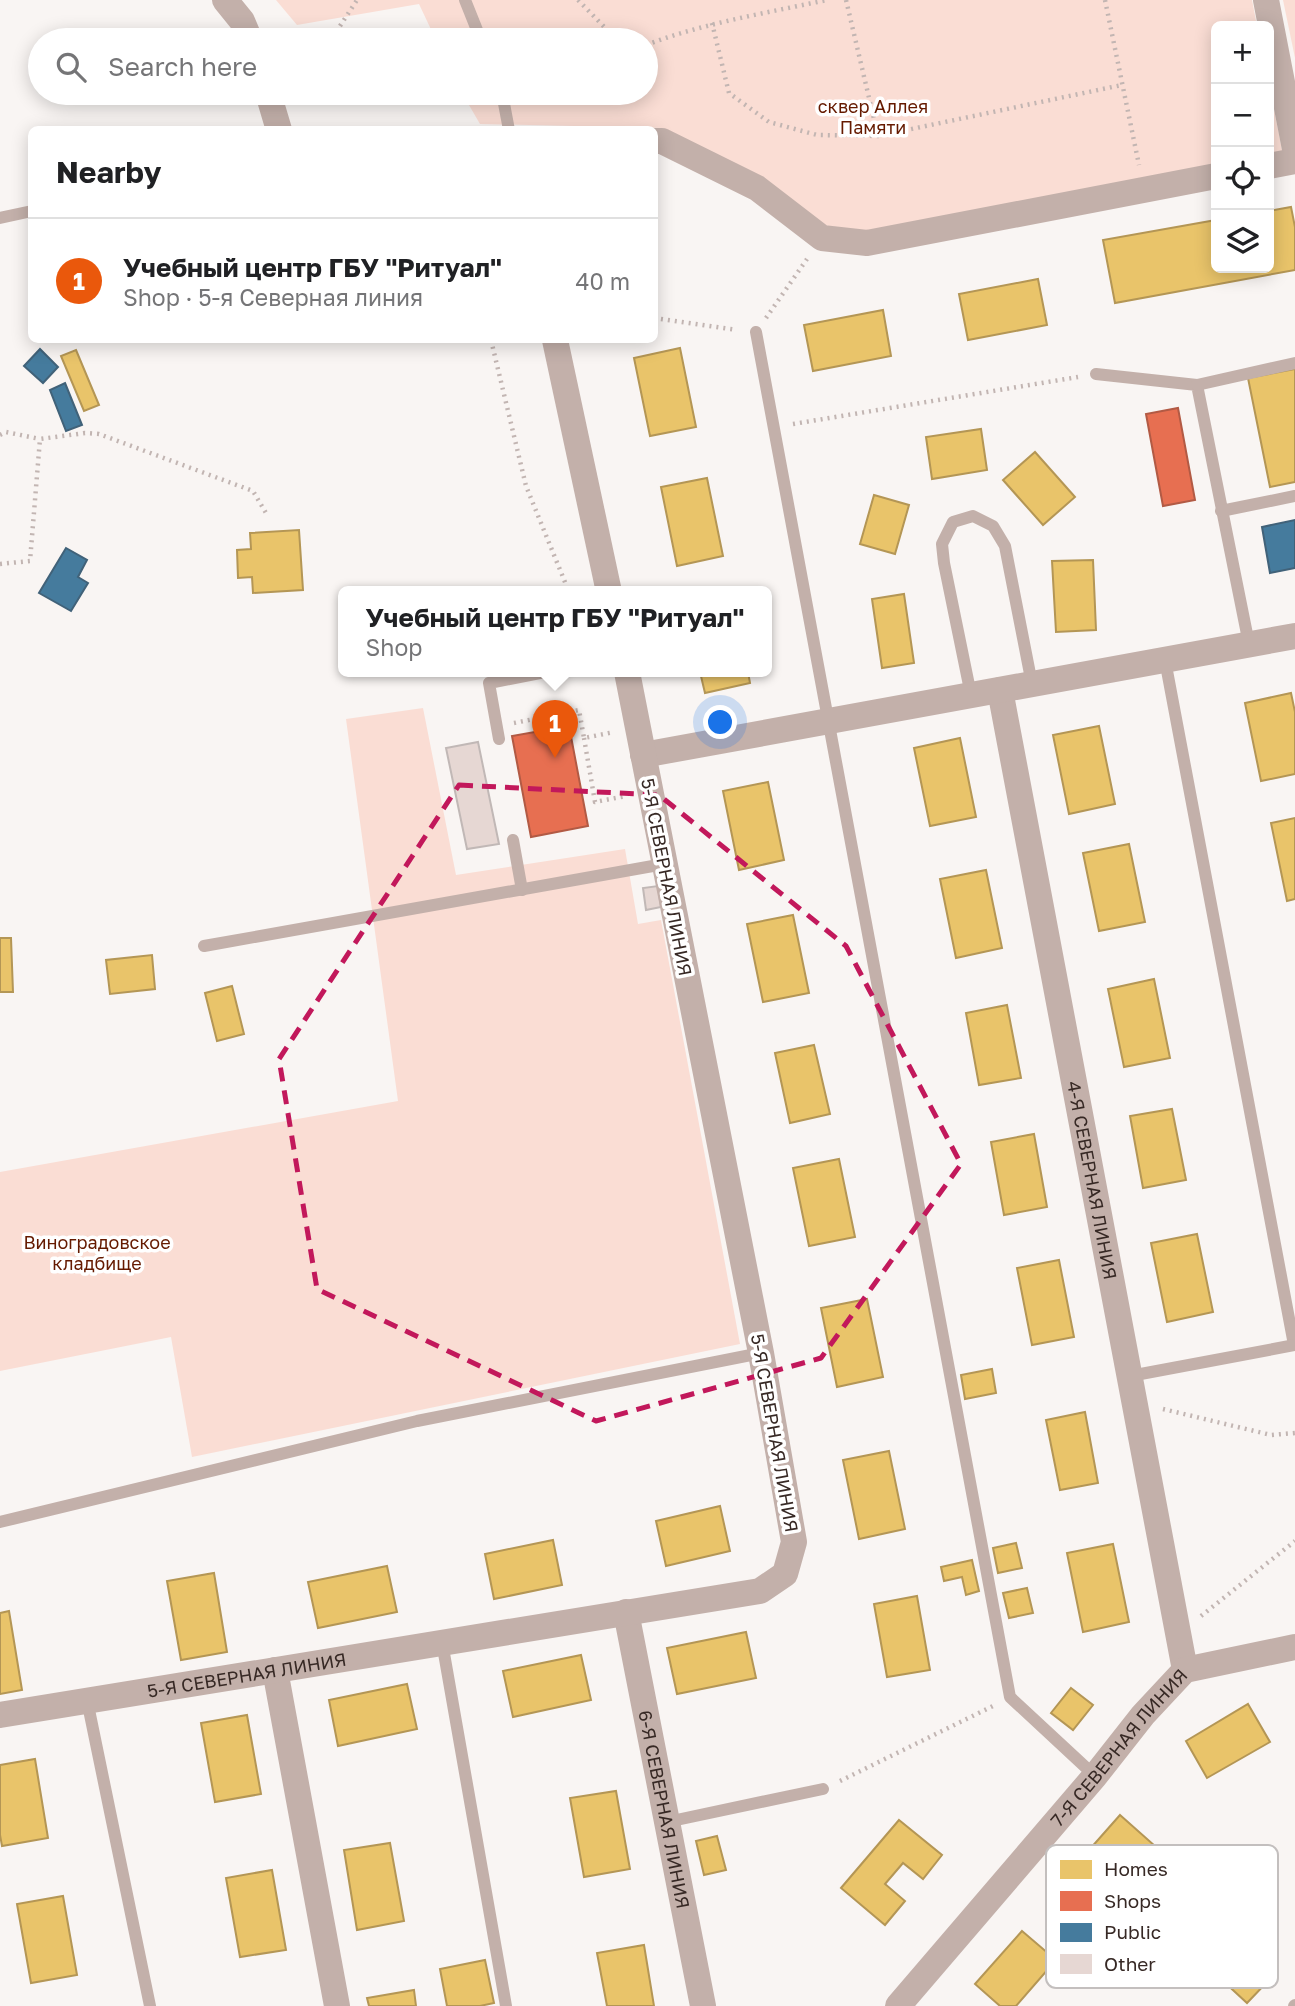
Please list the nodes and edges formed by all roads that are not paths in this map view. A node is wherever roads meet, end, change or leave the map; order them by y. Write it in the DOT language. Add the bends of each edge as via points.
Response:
graph roads {
  1 [pos="225,0"];
  2 [pos="465,0"];
  3 [pos="1266,0"];
  4 [pos="246,28"];
  5 [pos="476,28"];
  6 [pos="272,105"];
  7 [pos="504,105"];
  8 [pos="278,126"];
  9 [pos="508,126"];
  10 [pos="658,141"];
  11 [pos="1295,149"];
  12 [pos="1295,161"];
  13 [pos="1274,165"];
  14 [pos="1211,177"];
  15 [pos="28,212"];
  16 [pos="0,218"];
  17 [pos="756,332"];
  18 [pos="556,343"];
  19 [pos="1295,363"];
  20 [pos="1096,374"];
  21 [pos="1197,385"];
  22 [pos="1295,496"];
  23 [pos="1221,511"];
  24 [pos="609,586"];
  25 [pos="1295,636"];
  26 [pos="1249,644"];
  27 [pos="1165,660"];
  28 [pos="520,677"];
  29 [pos="628,677"];
  30 [pos="1032,684"];
  31 [pos="1000,690"];
  32 [pos="971,695"];
  33 [pos="830,721"];
  34 [pos="497,732"];
  35 [pos="643,755"];
  36 [pos="513,841"];
  37 [pos="664,863"];
  38 [pos="522,890"];
  39 [pos="204,946"];
  40 [pos="1295,1345"];
  41 [pos="761,1353"];
  42 [pos="1130,1376"];
  43 [pos="0,1522"];
  44 [pos="626,1612"];
  45 [pos="442,1642"];
  46 [pos="1295,1647"];
  47 [pos="275,1670"];
  48 [pos="1185,1670"];
  49 [pos="87,1700"];
  50 [pos="0,1715"];
  51 [pos="1095,1776"];
  52 [pos="823,1788"];
  53 [pos="667,1822"];
  54 [pos="150,2006"];
  55 [pos="337,2006"];
  56 [pos="506,2006"];
  57 [pos="703,2006"];
  58 [pos="898,2006"];
  1 -- 4 [label="street"];
  2 -- 5 [label="lane"];
  3 -- 11 [label="street"];
  6 -- 8 [label="street"];
  7 -- 9 [label="lane"];
  10 -- 14 [label="street" via="757,188 821,238 867,243"];
  12 -- 13 [label="street"];
  15 -- 16 [label="lane"];
  17 -- 33 [label="lane"];
  18 -- 24 [label="street"];
  19 -- 21 [label="lane"];
  20 -- 21 [label="lane"];
  21 -- 23 [label="lane"];
  22 -- 23 [label="lane"];
  23 -- 26 [label="lane"];
  25 -- 26 [label="street"];
  26 -- 27 [label="street"];
  27 -- 30 [label="street"];
  27 -- 40 [label="lane"];
  28 -- 34 [label="lane" via="489,683"];
  29 -- 35 [label="street, 5-Я СЕВЕРНАЯ ЛИНИЯ"];
  30 -- 31 [label="street"];
  30 -- 32 [label="lane" via="1006,546 993,526 973,516 953,522 942,544"];
  31 -- 32 [label="street"];
  31 -- 42 [label="street, 4-Я СЕВЕРНАЯ ЛИНИЯ"];
  32 -- 33 [label="street"];
  33 -- 35 [label="street"];
  33 -- 51 [label="lane" via="1010,1697"];
  35 -- 37 [label="street, 5-Я СЕВЕРНАЯ ЛИНИЯ"];
  36 -- 38 [label="lane"];
  37 -- 38 [label="lane"];
  37 -- 41 [label="street, 5-Я СЕВЕРНАЯ ЛИНИЯ"];
  38 -- 39 [label="lane"];
  40 -- 42 [label="lane"];
  41 -- 43 [label="lane" via="417,1420"];
  41 -- 44 [label="street, 5-Я СЕВЕРНАЯ ЛИНИЯ" via="794,1542 785,1574 760,1591"];
  42 -- 48 [label="street, 4-Я СЕВЕРНАЯ ЛИНИЯ"];
  44 -- 45 [label="street, 5-Я СЕВЕРНАЯ ЛИНИЯ"];
  44 -- 53 [label="street, 6-Я СЕВЕРНАЯ ЛИНИЯ"];
  45 -- 47 [label="street, 5-Я СЕВЕРНАЯ ЛИНИЯ"];
  45 -- 56 [label="lane"];
  46 -- 48 [label="street, 7-Я СЕВЕРНАЯ ЛИНИЯ"];
  47 -- 49 [label="street, 5-Я СЕВЕРНАЯ ЛИНИЯ"];
  47 -- 55 [label="street"];
  48 -- 51 [label="street, 7-Я СЕВЕРНАЯ ЛИНИЯ"];
  49 -- 50 [label="street, 5-Я СЕВЕРНАЯ ЛИНИЯ"];
  49 -- 54 [label="lane"];
  51 -- 58 [label="street, 7-Я СЕВЕРНАЯ ЛИНИЯ"];
  52 -- 53 [label="lane"];
  53 -- 57 [label="street, 6-Я СЕВЕРНАЯ ЛИНИЯ"];
}
